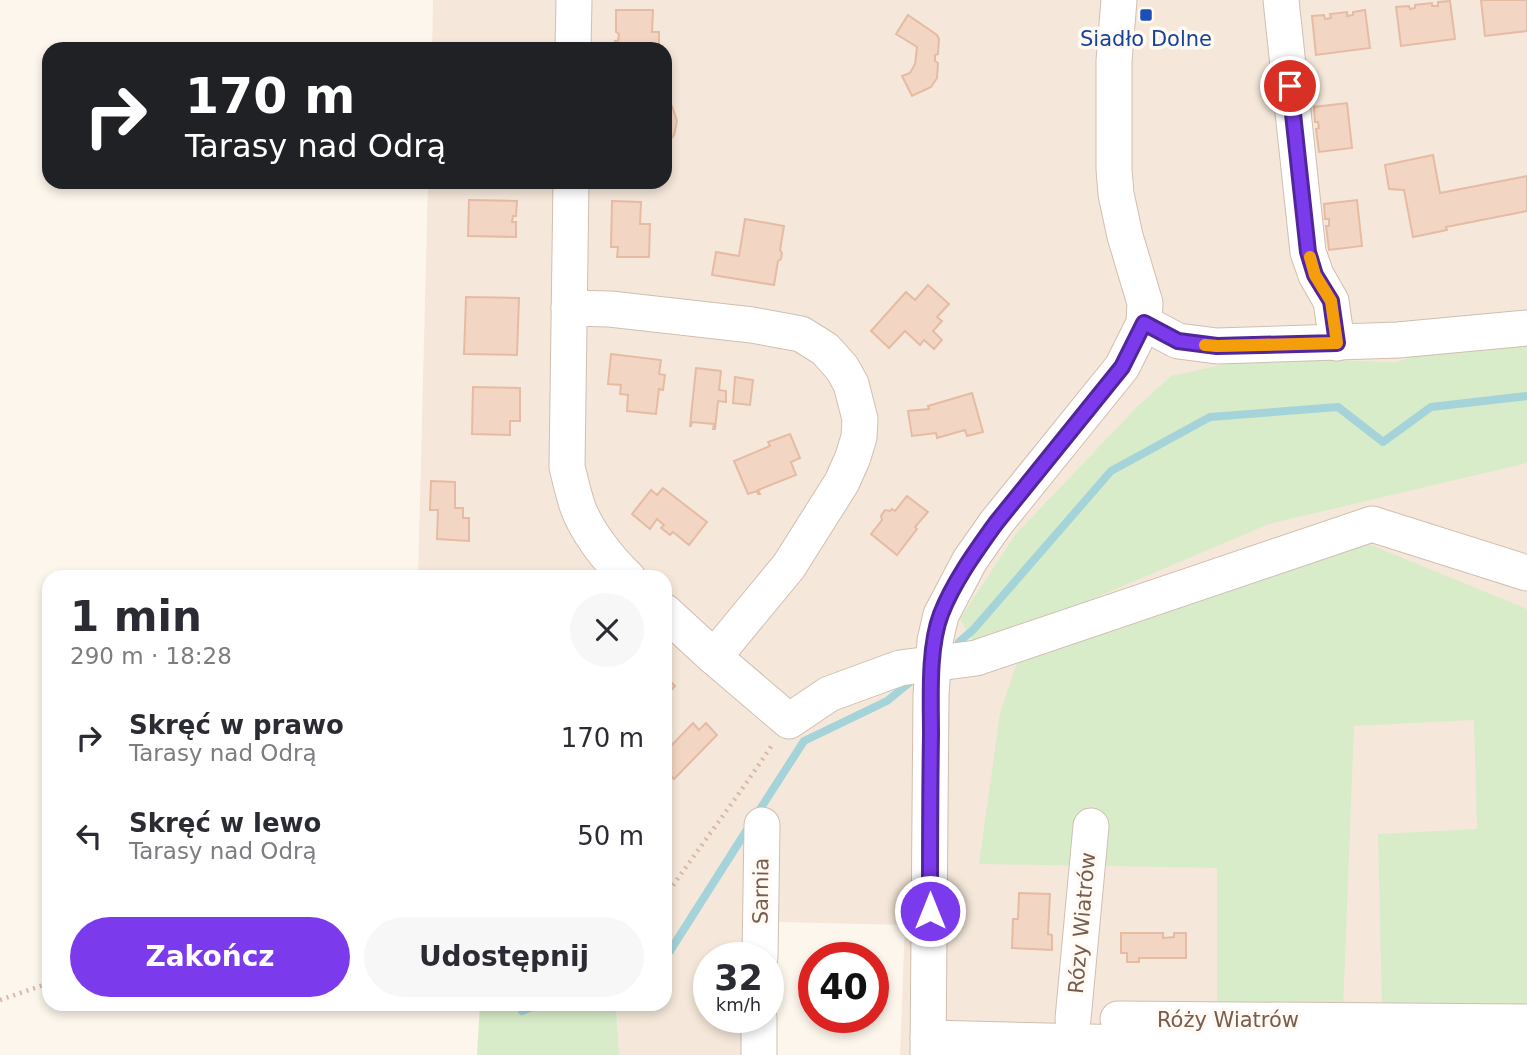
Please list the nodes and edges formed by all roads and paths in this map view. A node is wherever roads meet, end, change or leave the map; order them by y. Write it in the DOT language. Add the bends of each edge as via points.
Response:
graph roads {
  1 [pos="574,0"];
  2 [pos="1119,0"];
  3 [pos="1281,0"];
  4 [pos="573,42"];
  5 [pos="571,189"];
  6 [pos="569,308"];
  7 [pos="1144,323"];
  8 [pos="1527,328"];
  9 [pos="1337,343"];
  10 [pos="619,570"];
  11 [pos="1527,573"];
  12 [pos="672,618"];
  13 [pos="714,657"];
  14 [pos="933,663"];
  15 [pos="789,721"];
  16 [pos="762,825"];
  17 [pos="1091,826"];
  18 [pos="672,887"];
  19 [pos="760,942"];
  20 [pos="42,985"];
  21 [pos="0,1000"];
  22 [pos="1073,1019"];
  23 [pos="1527,1022"];
  24 [pos="759,1033"];
  25 [pos="928,1037"];
  26 [pos="1527,1050"];
  27 [pos="1308,1051"];
  28 [pos="759,1055"];
  1 -- 4 [label="street"];
  2 -- 7 [label="street" via="1114,169 1125,236 1145,303"];
  3 -- 9 [label="street" via="1308,252 1331,301"];
  5 -- 6 [label="street"];
  6 -- 10 [label="street" via="567,467 578,507 596,541"];
  6 -- 13 [label="street" via="610,309 801,334 825,349 852,384 859,437 842,482 789,566"];
  7 -- 9 [label="street" via="1178,341 1217,346"];
  7 -- 14 [label="street" via="1122,367 970,560 941,615"];
  8 -- 9 [label="street"];
  11 -- 14 [label="street" via="1372,524 976,658"];
  12 -- 13 [label="street"];
  13 -- 15 [label="street"];
  14 -- 15 [label="street" via="900,668 829,694"];
  14 -- 25 [label="street"];
  15 -- 18 [label="path"];
  16 -- 19 [label="street, Sarnia"];
  17 -- 22 [label="street, Rózy Wiatrów"];
  20 -- 21 [label="path"];
  22 -- 23 [label="street, Róży Wiatrów"];
  22 -- 25 [label="street, Róży Wiatrów"];
  24 -- 28 [label="street"];
  25 -- 27 [label="street"];
  26 -- 27 [label="street"];
}
